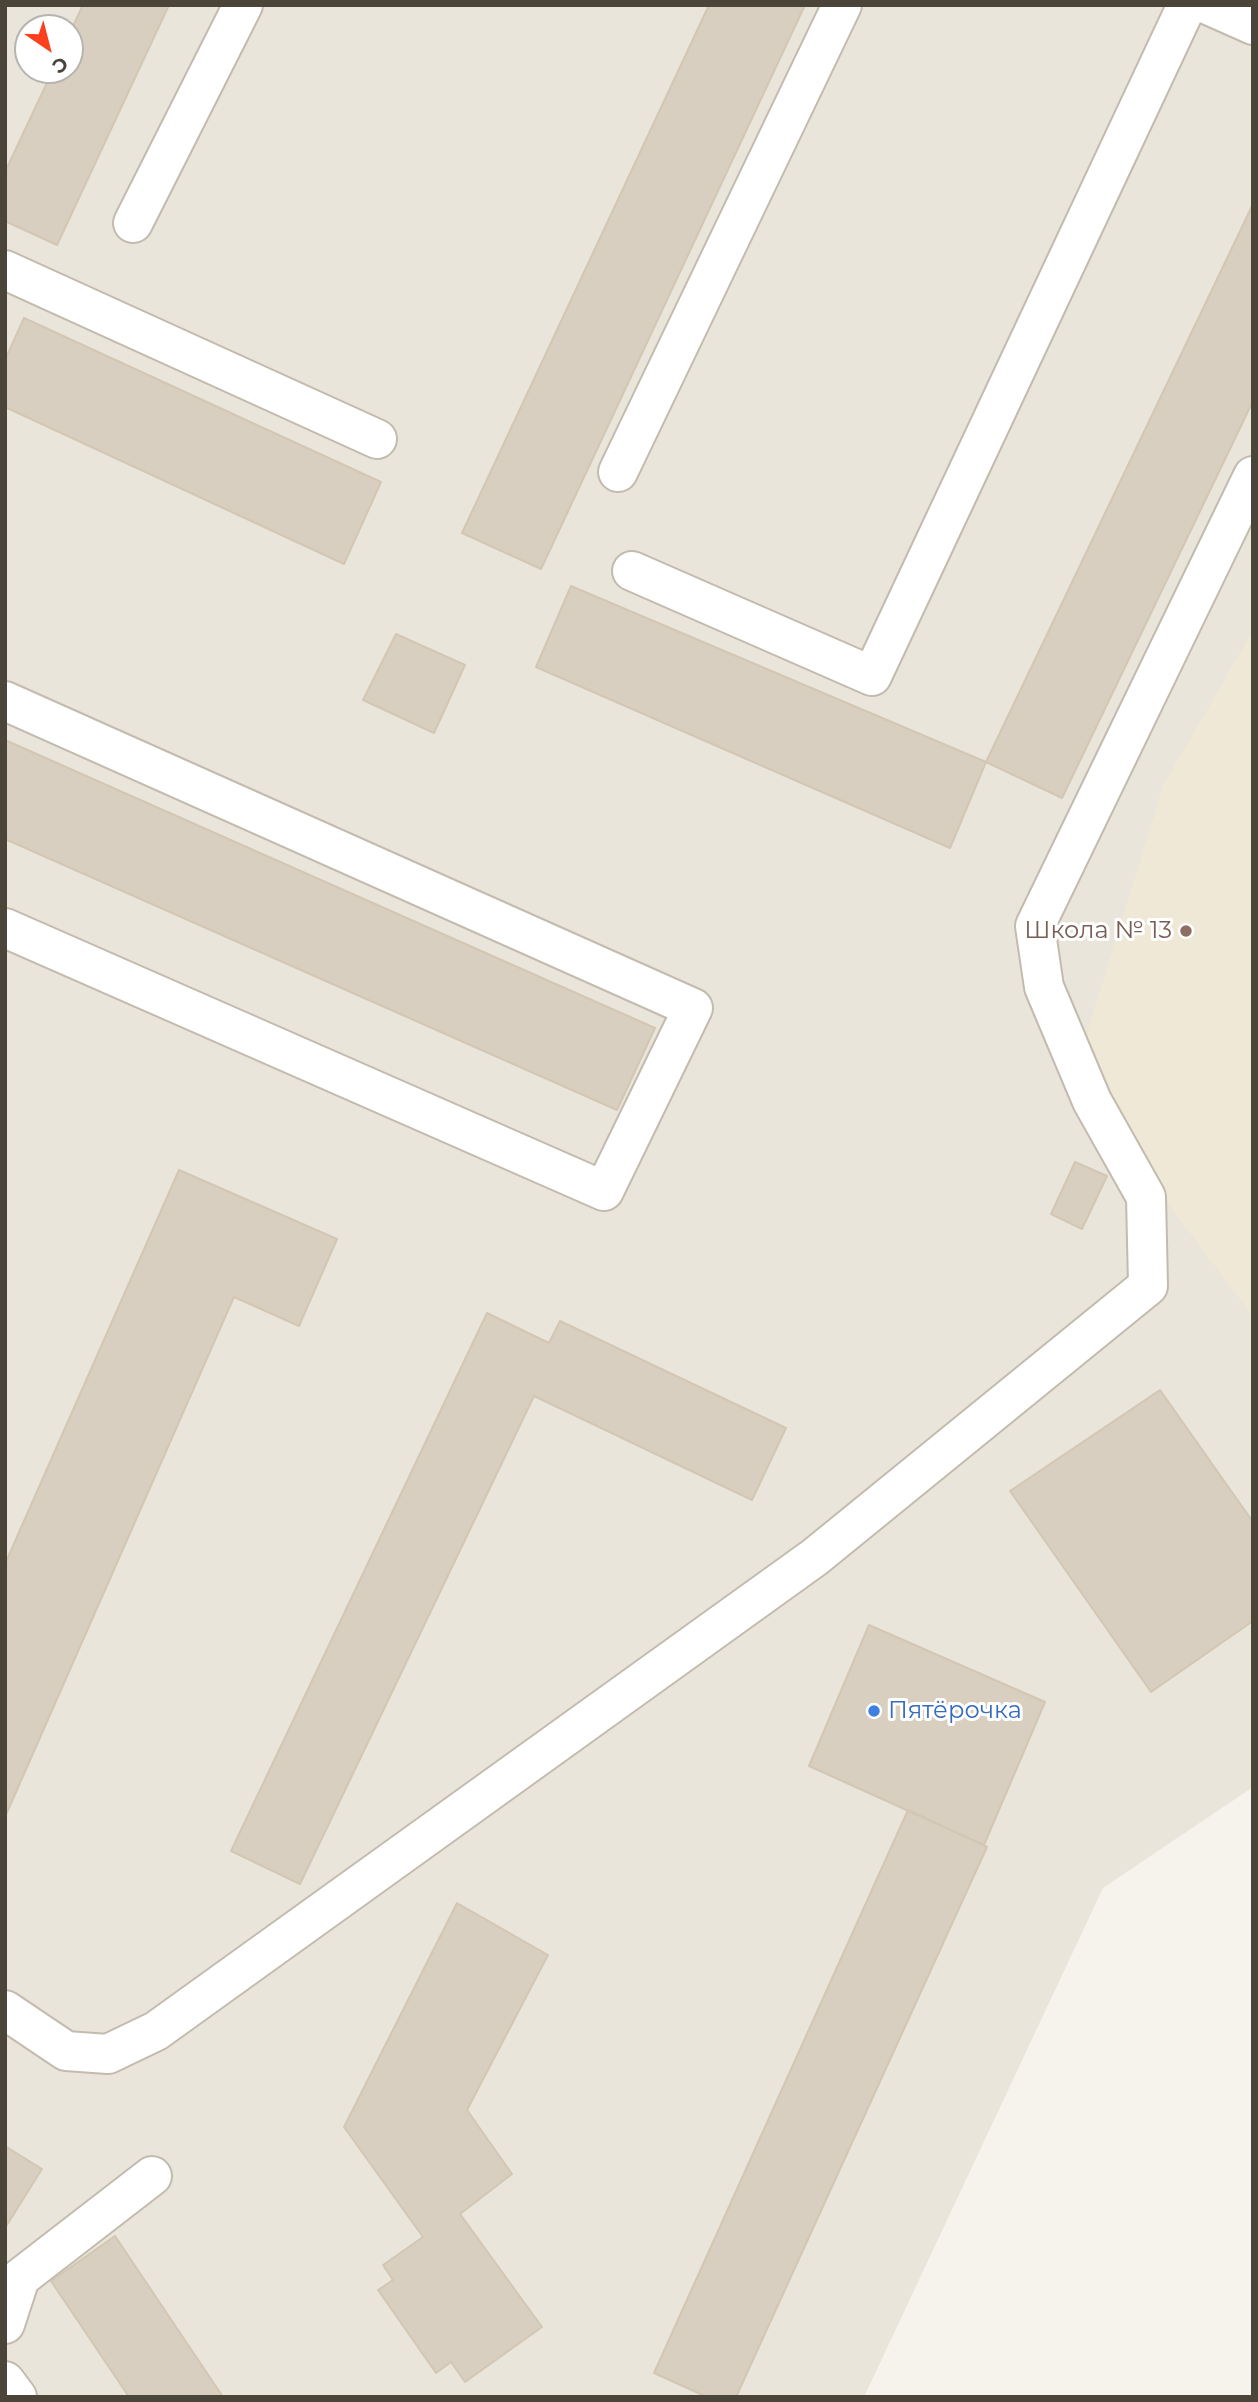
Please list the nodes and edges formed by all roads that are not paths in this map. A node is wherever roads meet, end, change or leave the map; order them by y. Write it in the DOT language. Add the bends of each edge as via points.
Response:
graph roads {
  1 [pos="243,5"];
  2 [pos="842,5"];
  3 [pos="1187,5"];
  4 [pos="1208,5"];
  5 [pos="1253,25"];
  6 [pos="133,223"];
  7 [pos="5,270"];
  8 [pos="377,439"];
  9 [pos="618,472"];
  10 [pos="1253,476"];
  11 [pos="632,572"];
  12 [pos="5,701"];
  13 [pos="5,928"];
  14 [pos="5,2010"];
  15 [pos="152,2176"];
  16 [pos="5,2324"];
  17 [pos="5,2381"];
  18 [pos="16,2397"];
  1 -- 6 [label="lane"];
  2 -- 9 [label="lane"];
  3 -- 11 [label="lane" via="872,676"];
  4 -- 5 [label="lane"];
  7 -- 8 [label="lane"];
  10 -- 14 [label="lane" via="1035,926 1044,987 1092,1101 1146,1197 1148,1286 815,1557 156,2031 108,2054 66,2051"];
  12 -- 13 [label="lane" via="694,1008 604,1191"];
  15 -- 16 [label="lane" via="20,2278"];
  17 -- 18 [label="lane"];
}
